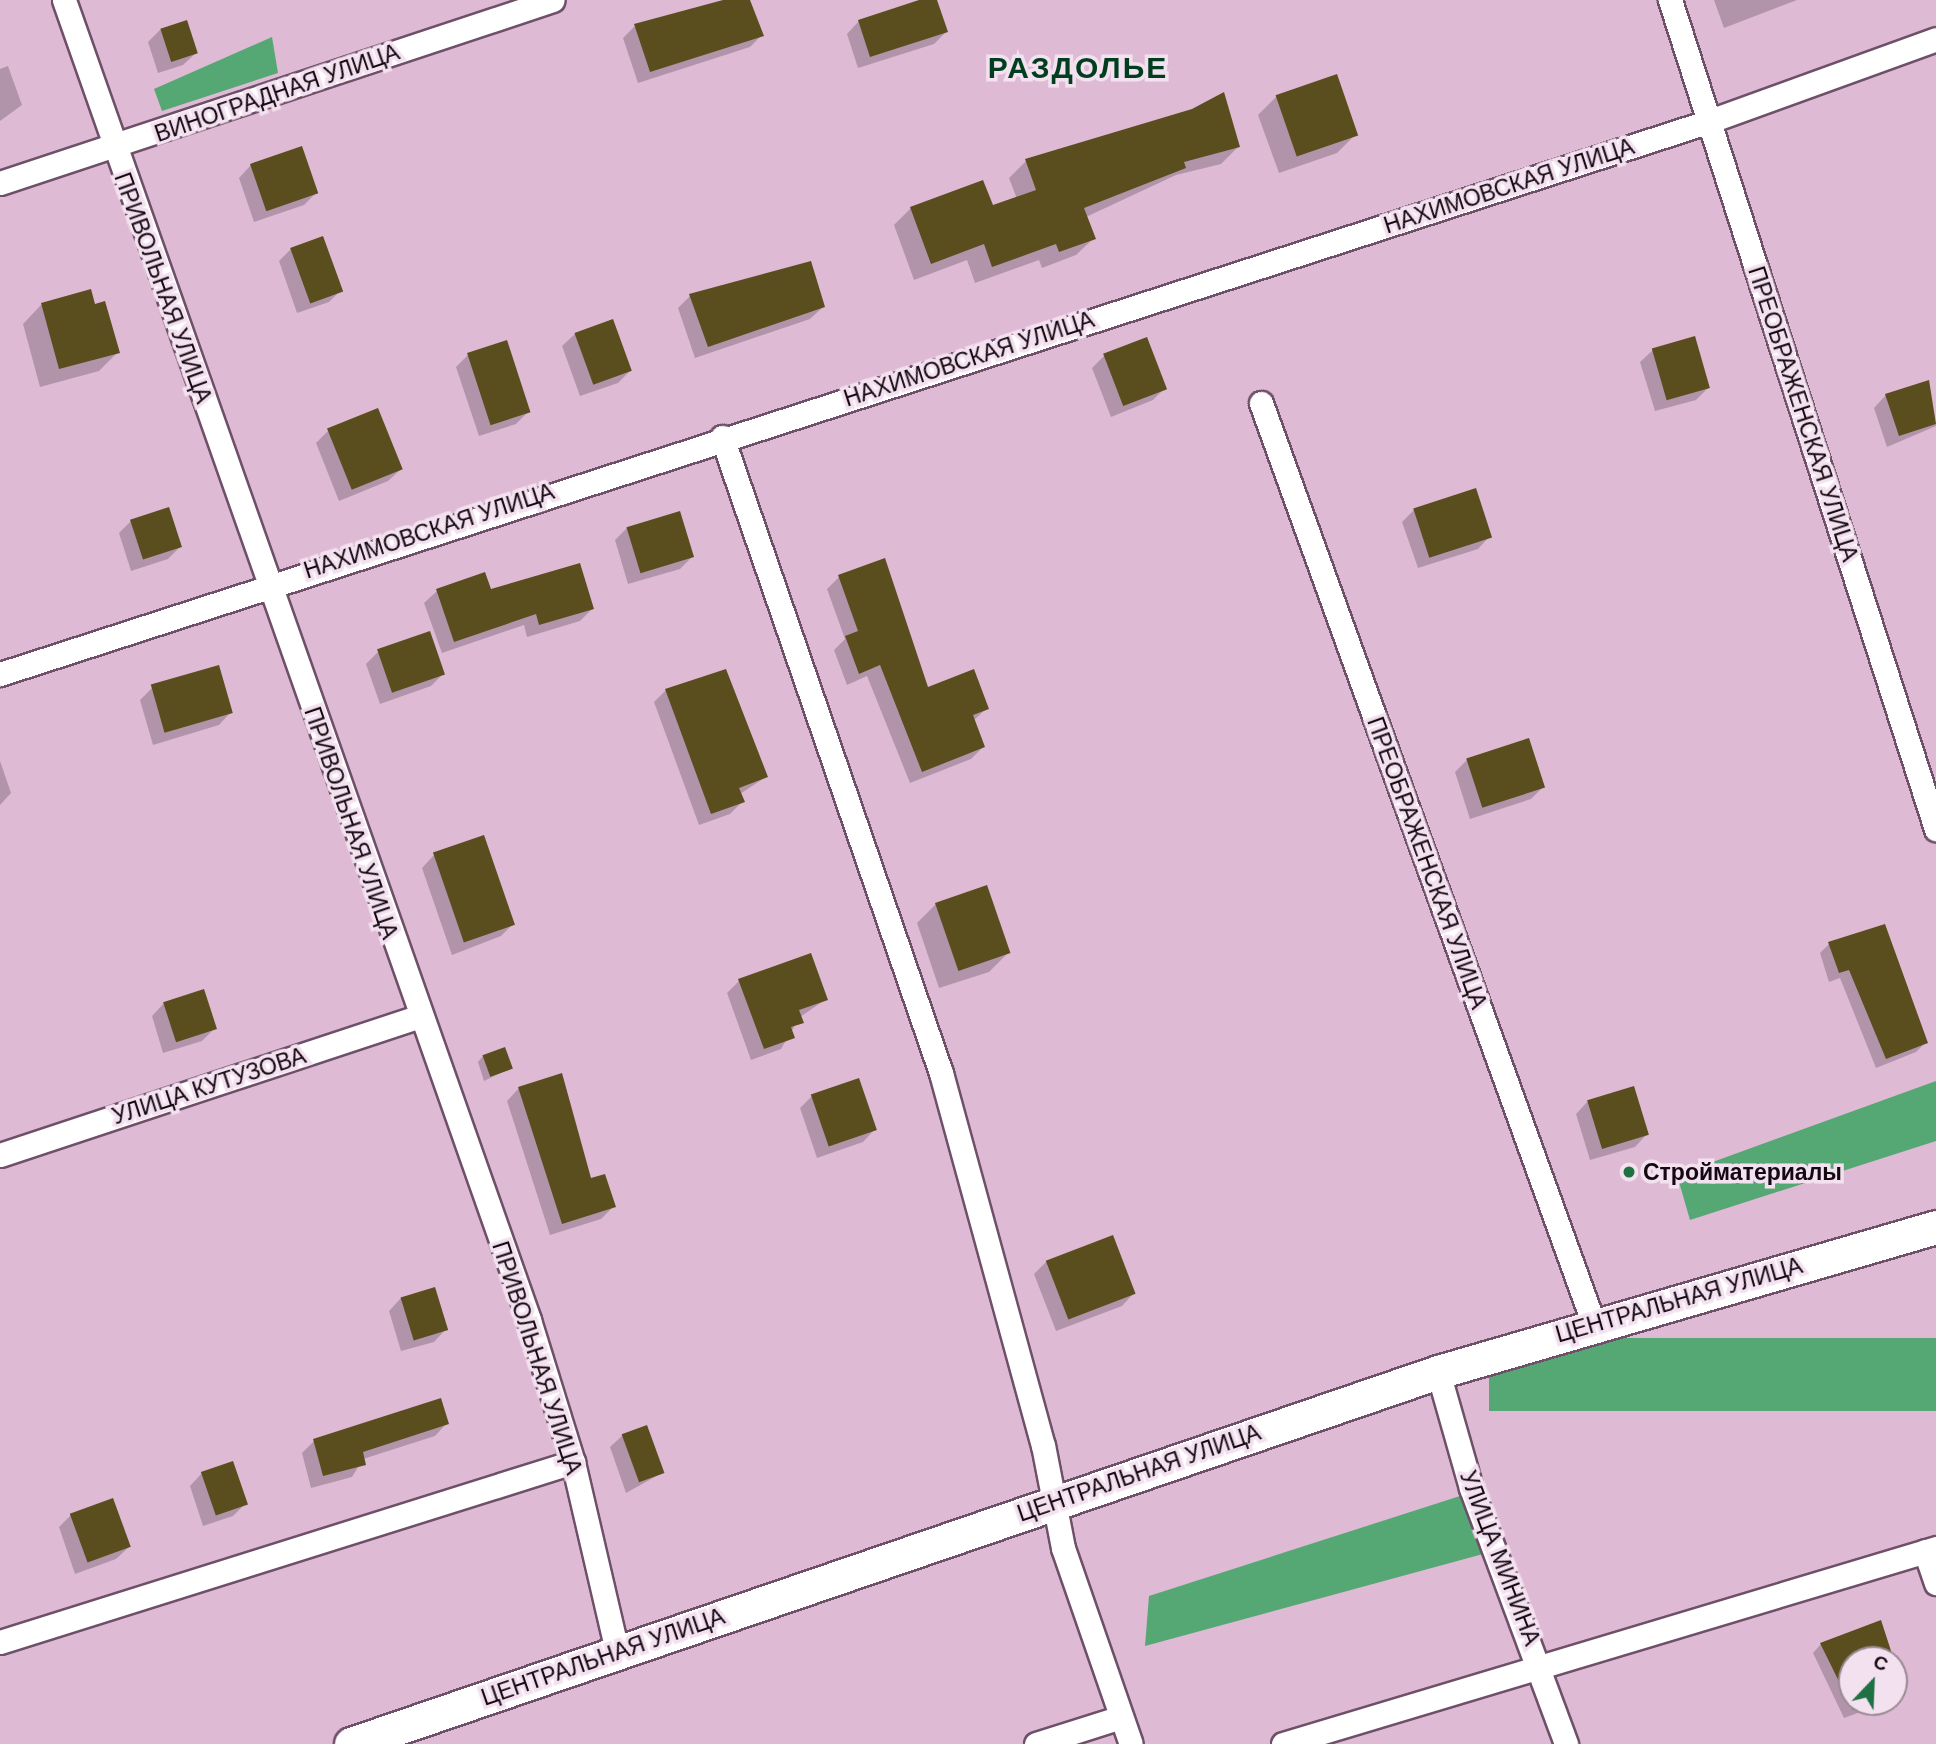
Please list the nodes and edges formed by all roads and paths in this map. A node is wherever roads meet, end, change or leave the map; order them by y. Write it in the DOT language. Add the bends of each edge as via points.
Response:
graph roads {
  1 [pos="64,0"];
  2 [pos="553,0"];
  3 [pos="1670,0"];
  4 [pos="1936,39"];
  5 [pos="1710,121"];
  6 [pos="113,148"];
  7 [pos="0,183"];
  8 [pos="1261,404"];
  9 [pos="722,438"];
  10 [pos="268,583"];
  11 [pos="0,674"];
  12 [pos="1936,829"];
  13 [pos="418,1017"];
  14 [pos="0,1155"];
  15 [pos="1936,1227"];
  16 [pos="1593,1322"];
  17 [pos="1438,1372"];
  18 [pos="573,1462"];
  19 [pos="1053,1503"];
  20 [pos="1931,1549"];
  21 [pos="1936,1583"];
  22 [pos="0,1642"];
  23 [pos="617,1651"];
  24 [pos="1540,1663"];
  25 [pos="1121,1717"];
  26 [pos="351,1744"];
  27 [pos="1037,1744"];
  28 [pos="1131,1744"];
  29 [pos="1283,1744"];
  30 [pos="1566,1744"];
  1 -- 6 [label="street, ПРИВОЛЬНАЯ УЛИЦА"];
  2 -- 6 [label="street, ВИНОГРАДНАЯ УЛИЦА"];
  3 -- 5 [label="street, ПРЕОБРАЖЕНСКАЯ УЛИЦА"];
  4 -- 5 [label="street, НАХИМОВСКАЯ УЛИЦА"];
  5 -- 9 [label="street, НАХИМОВСКАЯ УЛИЦА"];
  5 -- 12 [label="street, ПРЕОБРАЖЕНСКАЯ УЛИЦА"];
  6 -- 7 [label="street, ВИНОГРАДНАЯ УЛИЦА"];
  6 -- 10 [label="street, ПРИВОЛЬНАЯ УЛИЦА"];
  8 -- 16 [label="street, ПРЕОБРАЖЕНСКАЯ УЛИЦА"];
  9 -- 10 [label="street, НАХИМОВСКАЯ УЛИЦА"];
  9 -- 19 [label="street" via="941,1073"];
  10 -- 11 [label="street, НАХИМОВСКАЯ УЛИЦА"];
  10 -- 13 [label="street, ПРИВОЛЬНАЯ УЛИЦА"];
  13 -- 14 [label="street, УЛИЦА КУТУЗОВА"];
  13 -- 18 [label="street, ПРИВОЛЬНАЯ УЛИЦА" via="529,1320"];
  15 -- 16 [label="main road, ЦЕНТРАЛЬНАЯ УЛИЦА"];
  16 -- 17 [label="main road, ЦЕНТРАЛЬНАЯ УЛИЦА"];
  17 -- 19 [label="main road, ЦЕНТРАЛЬНАЯ УЛИЦА"];
  17 -- 24 [label="street, УЛИЦА МИНИНА" via="1471,1488"];
  18 -- 22 [label="street"];
  18 -- 23 [label="street, ПРИВОЛЬНАЯ УЛИЦА"];
  19 -- 23 [label="main road, ЦЕНТРАЛЬНАЯ УЛИЦА"];
  19 -- 25 [label="street"];
  20 -- 21 [label="street"];
  20 -- 24 [label="street"];
  23 -- 26 [label="main road, ЦЕНТРАЛЬНАЯ УЛИЦА"];
  24 -- 29 [label="street"];
  24 -- 30 [label="street, УЛИЦА МИНИНА"];
  25 -- 27 [label="street"];
  25 -- 28 [label="street"];
}
